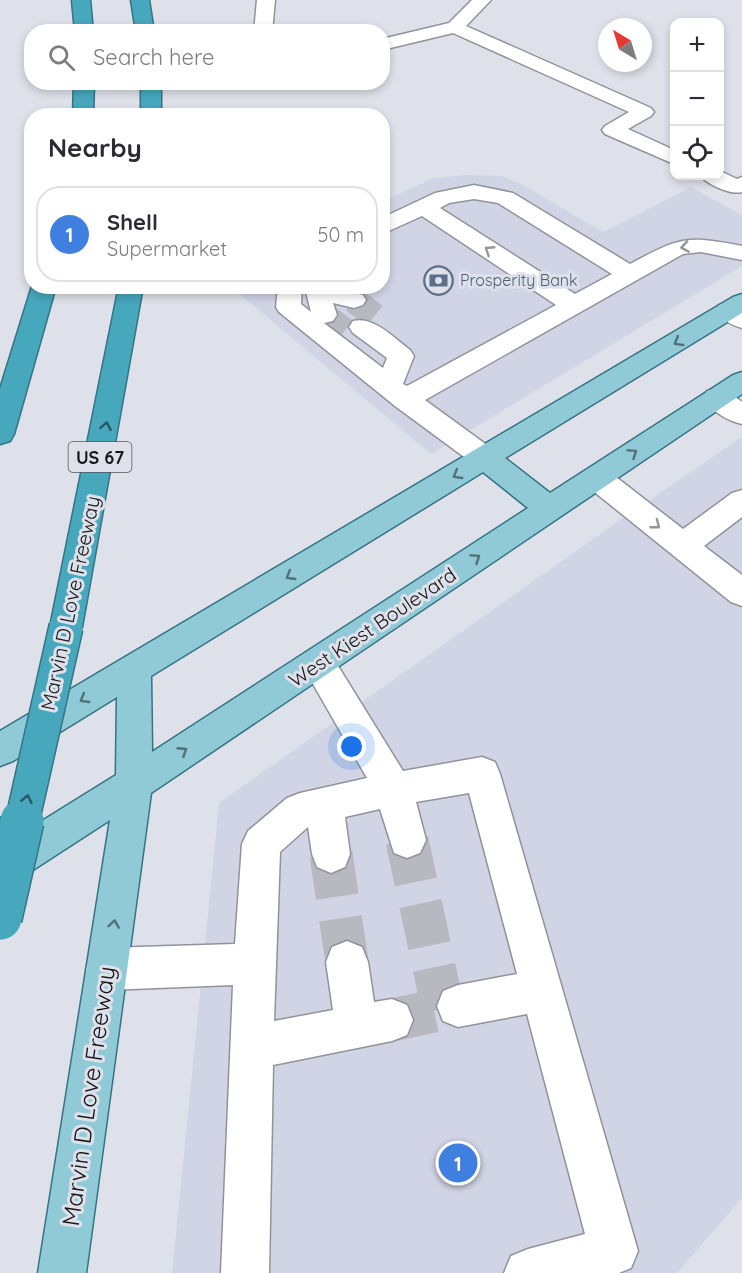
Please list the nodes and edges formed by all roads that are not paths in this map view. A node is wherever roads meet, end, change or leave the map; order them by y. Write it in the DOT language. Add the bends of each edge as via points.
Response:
graph roads {
  1 [pos="81,0"];
  2 [pos="140,0"];
  3 [pos="266,0"];
  4 [pos="469,5"];
  5 [pos="83,24"];
  6 [pos="144,24"];
  7 [pos="264,24"];
  8 [pos="455,27"];
  9 [pos="390,43"];
  10 [pos="84,90"];
  11 [pos="151,90"];
  12 [pos="83,108"];
  13 [pos="151,108"];
  14 [pos="670,156"];
  15 [pos="722,180"];
  16 [pos="740,187"];
  17 [pos="423,207"];
  18 [pos="390,223"];
  19 [pos="742,254"];
  20 [pos="629,274"];
  21 [pos="42,294"];
  22 [pos="129,294"];
  23 [pos="290,294"];
  24 [pos="310,294"];
  25 [pos="333,304"];
  26 [pos="574,305"];
  27 [pos="737,311"];
  28 [pos="368,331"];
  29 [pos="742,381"];
  30 [pos="397,393"];
  31 [pos="717,398"];
  32 [pos="742,415"];
  33 [pos="0,434"];
  34 [pos="486,458"];
  35 [pos="597,478"];
  36 [pos="742,501"];
  37 [pos="550,509"];
  38 [pos="682,546"];
  39 [pos="742,593"];
  40 [pos="318,663"];
  41 [pos="134,669"];
  42 [pos="0,750"];
  43 [pos="134,784"];
  44 [pos="394,789"];
  45 [pos="324,804"];
  46 [pos="407,840"];
  47 [pos="331,854"];
  48 [pos="0,869"];
  49 [pos="0,918"];
  50 [pos="347,963"];
  51 [pos="254,964"];
  52 [pos="107,969"];
  53 [pos="541,990"];
  54 [pos="458,1006"];
  55 [pos="252,1047"];
  56 [pos="62,1273"];
  57 [pos="245,1273"];
  58 [pos="528,1273"];
  1 -- 5 [label="highway"];
  2 -- 6 [label="highway"];
  3 -- 7 [label="lane"];
  4 -- 8 [label="lane"];
  8 -- 9 [label="lane"];
  8 -- 14 [label="lane" via="644,112 612,130"];
  10 -- 12 [label="highway"];
  11 -- 13 [label="highway"];
  15 -- 16 [label="lane"];
  17 -- 18 [label="lane"];
  17 -- 20 [label="lane" via="474,192 505,198"];
  26 -- 17 [label="lane, one-way"];
  19 -- 20 [label="lane, one-way" via="701,245 677,248"];
  20 -- 26 [label="lane"];
  21 -- 33 [label="highway"];
  49 -- 22 [label="highway, Marvin D Love Freeway / US 67, one-way, bridge" via="66,627"];
  23 -- 30 [label="lane" via="288,307"];
  24 -- 25 [label="lane"];
  26 -- 30 [label="lane"];
  27 -- 34 [label="main road, one-way"];
  28 -- 30 [label="lane" via="401,356"];
  29 -- 31 [label="main road, West Kiest Boulevard"];
  30 -- 34 [label="lane"];
  31 -- 32 [label="lane"];
  35 -- 31 [label="main road, West Kiest Boulevard, one-way"];
  34 -- 37 [label="main road"];
  34 -- 41 [label="main road, one-way"];
  35 -- 37 [label="main road, West Kiest Boulevard"];
  35 -- 38 [label="lane, one-way"];
  36 -- 38 [label="lane"];
  40 -- 37 [label="main road, West Kiest Boulevard, one-way"];
  38 -- 39 [label="lane"];
  43 -- 40 [label="main road, West Kiest Boulevard, one-way"];
  40 -- 44 [label="lane"];
  41 -- 42 [label="main road, one-way"];
  41 -- 43 [label="main road, Marvin D Love Freeway"];
  43 -- 48 [label="main road, West Kiest Boulevard"];
  52 -- 43 [label="main road, Marvin D Love Freeway, one-way"];
  44 -- 45 [label="lane"];
  44 -- 46 [label="lane"];
  44 -- 53 [label="lane" via="482,774"];
  45 -- 47 [label="lane"];
  45 -- 51 [label="lane" via="300,810 261,844"];
  50 -- 55 [label="lane" via="374,1022"];
  51 -- 52 [label="lane"];
  51 -- 55 [label="lane"];
  52 -- 56 [label="main road, Marvin D Love Freeway"];
  53 -- 54 [label="lane"];
  53 -- 58 [label="lane" via="614,1251"];
  55 -- 57 [label="lane"];
}
